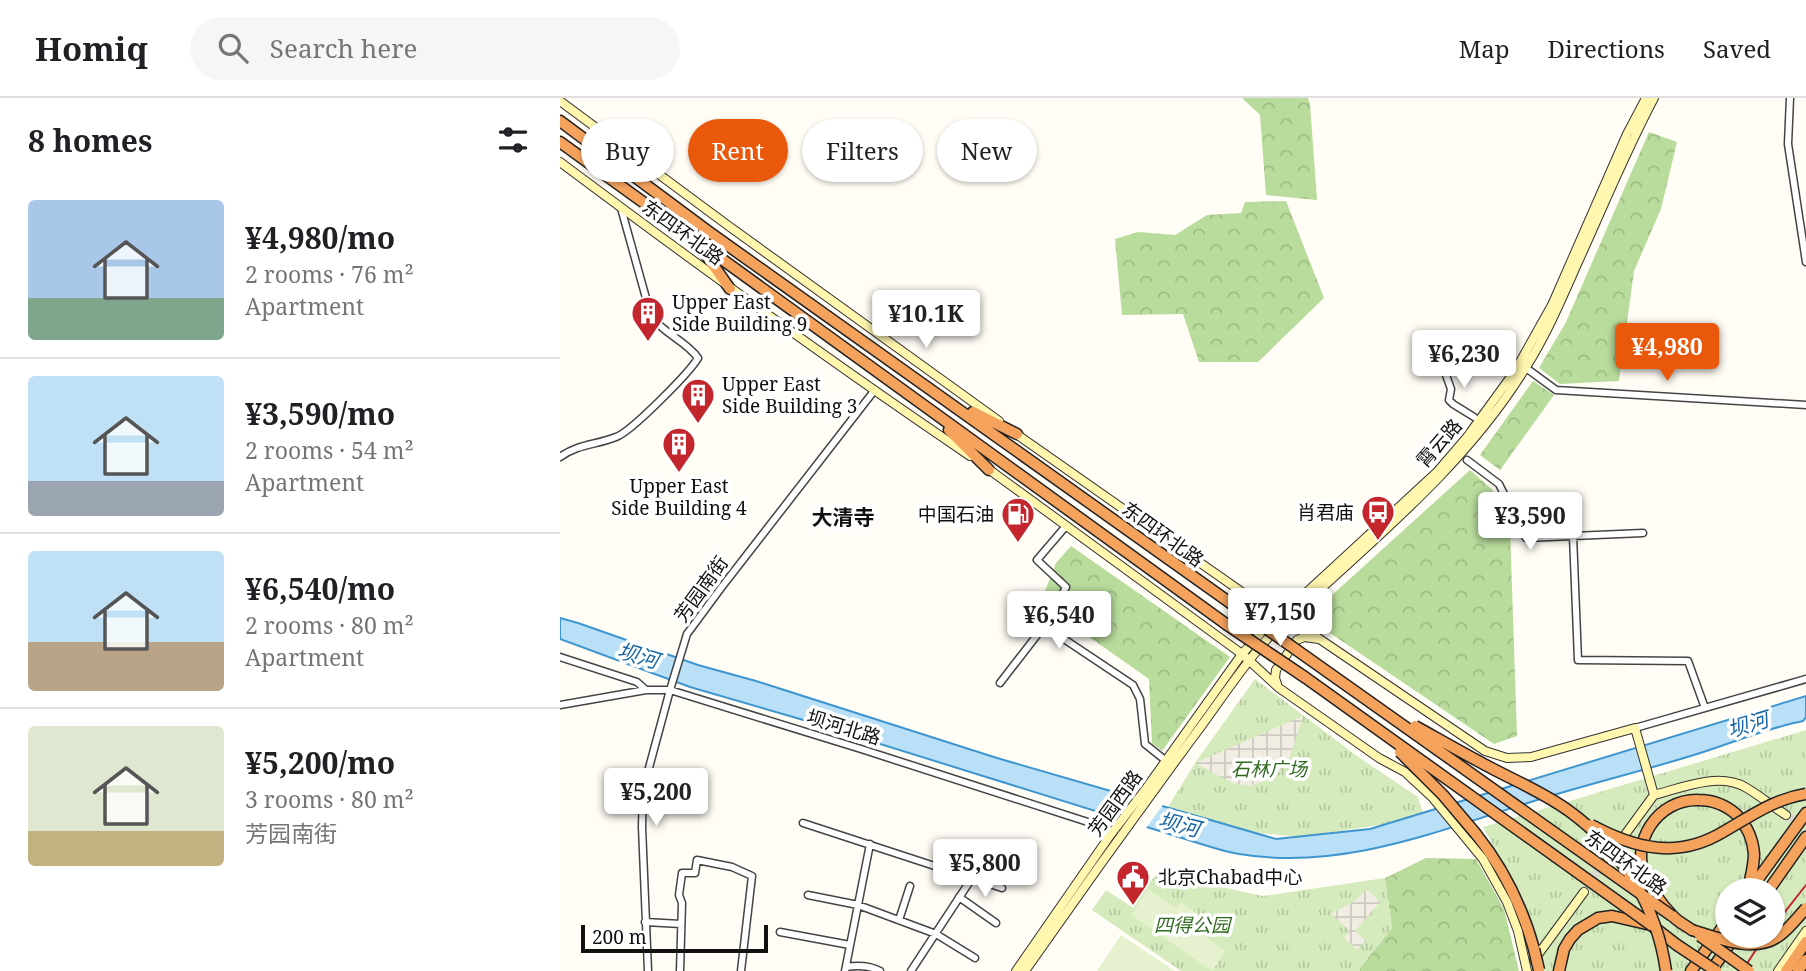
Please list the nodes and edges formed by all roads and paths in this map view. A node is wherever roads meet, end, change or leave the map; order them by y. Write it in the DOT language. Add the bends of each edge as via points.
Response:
graph roads {
  1 [pos="1646,98"];
  2 [pos="1654,98"];
  3 [pos="1790,98"];
  4 [pos="560,101"];
  5 [pos="560,121"];
  6 [pos="560,143"];
  7 [pos="560,162"];
  8 [pos="621,208"];
  9 [pos="1803,226"];
  10 [pos="698,244"];
  11 [pos="1806,262"];
  12 [pos="730,289"];
  13 [pos="1526,368"];
  14 [pos="1507,369"];
  15 [pos="874,391"];
  16 [pos="944,398"];
  17 [pos="922,404"];
  18 [pos="1806,405"];
  19 [pos="1474,417"];
  20 [pos="1017,435"];
  21 [pos="560,457"];
  22 [pos="1467,460"];
  23 [pos="989,470"];
  24 [pos="1066,526"];
  25 [pos="1643,533"];
  26 [pos="1573,536"];
  27 [pos="1276,616"];
  28 [pos="1051,617"];
  29 [pos="1287,617"];
  30 [pos="1322,639"];
  31 [pos="1241,654"];
  32 [pos="560,657"];
  33 [pos="1250,660"];
  34 [pos="1806,679"];
  35 [pos="1000,683"];
  36 [pos="670,687"];
  37 [pos="1279,688"];
  38 [pos="646,691"];
  39 [pos="1369,702"];
  40 [pos="560,705"];
  41 [pos="1705,708"];
  42 [pos="1635,728"];
  43 [pos="1378,730"];
  44 [pos="1166,760"];
  45 [pos="1149,791"];
  46 [pos="1654,794"];
  47 [pos="1806,794"];
  48 [pos="1806,813"];
  49 [pos="1786,815"];
  50 [pos="1578,818"];
  51 [pos="803,823"];
  52 [pos="1471,836"];
  53 [pos="1113,837"];
  54 [pos="1806,837"];
  55 [pos="870,844"];
  56 [pos="1608,858"];
  57 [pos="972,878"];
  58 [pos="1751,878"];
  59 [pos="1758,878"];
  60 [pos="1777,878"];
  61 [pos="910,886"];
  62 [pos="1003,888"];
  63 [pos="1584,892"];
  64 [pos="808,895"];
  65 [pos="960,897"];
  66 [pos="858,905"];
  67 [pos="1806,908"];
  68 [pos="1672,916"];
  69 [pos="899,920"];
  70 [pos="645,922"];
  71 [pos="996,923"];
  72 [pos="681,924"];
  73 [pos="1651,926"];
  74 [pos="1692,930"];
  75 [pos="1806,931"];
  76 [pos="780,932"];
  77 [pos="936,934"];
  78 [pos="1715,938"];
  79 [pos="1806,942"];
  80 [pos="850,945"];
  81 [pos="1677,945"];
  82 [pos="1727,948"];
  83 [pos="975,958"];
  84 [pos="1806,960"];
  85 [pos="1560,966"];
  86 [pos="846,969"];
  87 [pos="648,971"];
  88 [pos="680,971"];
  89 [pos="741,971"];
  90 [pos="880,971"];
  91 [pos="911,971"];
  92 [pos="1016,971"];
  93 [pos="1025,971"];
  94 [pos="1527,971"];
  95 [pos="1539,971"];
  96 [pos="1666,971"];
  97 [pos="1691,971"];
  98 [pos="1702,971"];
  99 [pos="1713,971"];
  100 [pos="1749,971"];
  101 [pos="1778,971"];
  102 [pos="1786,971"];
  103 [pos="1798,971"];
  1 -- 27 [label="street, 霄云路" via="1552,305 1515,371 1431,477"];
  2 -- 13 [label="street, 霄云路"];
  3 -- 9 [label="street" via="1788,144"];
  4 -- 20 [label="street, 东四环北路"];
  5 -- 16 [label="highway, 东四环北路"];
  6 -- 10 [label="highway, 东四环北路"];
  7 -- 8 [label="street, 东四环北路"];
  8 -- 12 [label="street, 东四环北路"];
  8 -- 21 [label="street" via="651,316 698,358 631,428"];
  9 -- 11 [label="street"];
  10 -- 12 [label="highway"];
  10 -- 17 [label="highway, 东四环北路"];
  12 -- 15 [label="street, 东四环北路"];
  13 -- 18 [label="street" via="1556,390"];
  13 -- 29 [label="street, 霄云路" via="1437,481"];
  14 -- 19 [label="street" via="1478,358 1446,366 1449,400"];
  15 -- 23 [label="street, 东四环北路"];
  15 -- 36 [label="street, 芳园南街" via="694,623"];
  16 -- 20 [label="highway"];
  16 -- 39 [label="highway, 东四环北路, bridge"];
  17 -- 23 [label="highway"];
  17 -- 43 [label="highway, 东四环北路, bridge"];
  20 -- 27 [label="street, 东四环北路"];
  22 -- 26 [label="street" via="1499,484 1526,538"];
  23 -- 24 [label="street, 东四环北路"];
  24 -- 28 [label="street" via="1037,560 1066,587"];
  24 -- 31 [label="street, 东四环北路"];
  25 -- 26 [label="street"];
  26 -- 41 [label="street" via="1578,660 1688,661"];
  27 -- 29 [label="street, 东四环北路"];
  27 -- 31 [label="street, 霄云路"];
  28 -- 35 [label="street"];
  28 -- 44 [label="street" via="1058,635 1133,685 1140,699 1145,744"];
  29 -- 30 [label="street, 东四环北路"];
  29 -- 33 [label="street, 霄云路"];
  30 -- 37 [label="street" via="1297,640 1276,670"];
  30 -- 42 [label="street, 东四环北路" via="1485,751 1507,758 1531,757"];
  31 -- 33 [label="street, 东四环北路"];
  31 -- 44 [label="street, 芳园西路"];
  32 -- 38 [label="street" via="637,682"];
  33 -- 37 [label="street, 东四环北路"];
  33 -- 45 [label="street, 芳园西路"];
  34 -- 41 [label="street"];
  36 -- 38 [label="street, 坝河北路"];
  36 -- 53 [label="street, 坝河北路" via="1094,824"];
  36 -- 70 [label="street, 芳园南街" via="643,790"];
  37 -- 52 [label="street, 东四环北路" via="1405,772"];
  38 -- 40 [label="street, 坝河北路"];
  39 -- 50 [label="highway, bridge"];
  39 -- 68 [label="highway, 东四环北路, bridge"];
  41 -- 42 [label="street"];
  42 -- 46 [label="street"];
  43 -- 52 [label="highway, bridge" via="1443,795"];
  43 -- 73 [label="highway, 东四环北路, bridge"];
  44 -- 45 [label="street, 芳园西路"];
  45 -- 53 [label="street, 芳园西路"];
  46 -- 49 [label="street" via="1725,780 1743,786"];
  46 -- 56 [label="street"];
  47 -- 50 [label="highway, bridge" via="1773,803 1705,841 1676,848 1638,845"];
  48 -- 59 [label="highway"];
  50 -- 96 [label="highway, bridge" via="1616,855 1639,888 1658,934"];
  51 -- 55 [label="street"];
  52 -- 94 [label="street, 东四环北路" via="1507,902"];
  52 -- 95 [label="highway, bridge" via="1492,854 1513,890"];
  53 -- 92 [label="street, 芳园西路"];
  53 -- 93 [label="street, 芳园西路"];
  54 -- 60 [label="highway"];
  55 -- 57 [label="street"];
  55 -- 66 [label="street"];
  57 -- 62 [label="street"];
  57 -- 65 [label="street"];
  58 -- 68 [label="highway, bridge" via="1751,836 1729,808 1707,800 1667,808 1648,828 1641,852 1646,879"];
  61 -- 69 [label="street"];
  63 -- 94 [label="street"];
  64 -- 66 [label="street"];
  65 -- 71 [label="street"];
  65 -- 77 [label="street"];
  66 -- 69 [label="street"];
  66 -- 80 [label="street"];
  67 -- 74 [label="highway, bridge" via="1780,935 1758,944 1732,943"];
  68 -- 74 [label="highway, 东四环北路"];
  69 -- 77 [label="street"];
  70 -- 72 [label="street"];
  70 -- 87 [label="street, 芳园南街"];
  72 -- 88 [label="street"];
  72 -- 89 [label="street" via="682,873 695,873 697,860 752,876"];
  73 -- 81 [label="highway, 东四环北路, bridge"];
  73 -- 85 [label="highway" via="1612,916 1598,918 1570,939"];
  74 -- 100 [label="highway, 东四环北路, bridge"];
  75 -- 101 [label="street"];
  76 -- 80 [label="street"];
  77 -- 83 [label="street"];
  77 -- 91 [label="street"];
  78 -- 97 [label="highway"];
  79 -- 102 [label="highway"];
  80 -- 86 [label="street"];
  81 -- 98 [label="highway, bridge"];
  81 -- 99 [label="highway, bridge"];
  82 -- 99 [label="highway"];
  84 -- 103 [label="highway"];
  86 -- 90 [label="street" via="857,965"];
}
